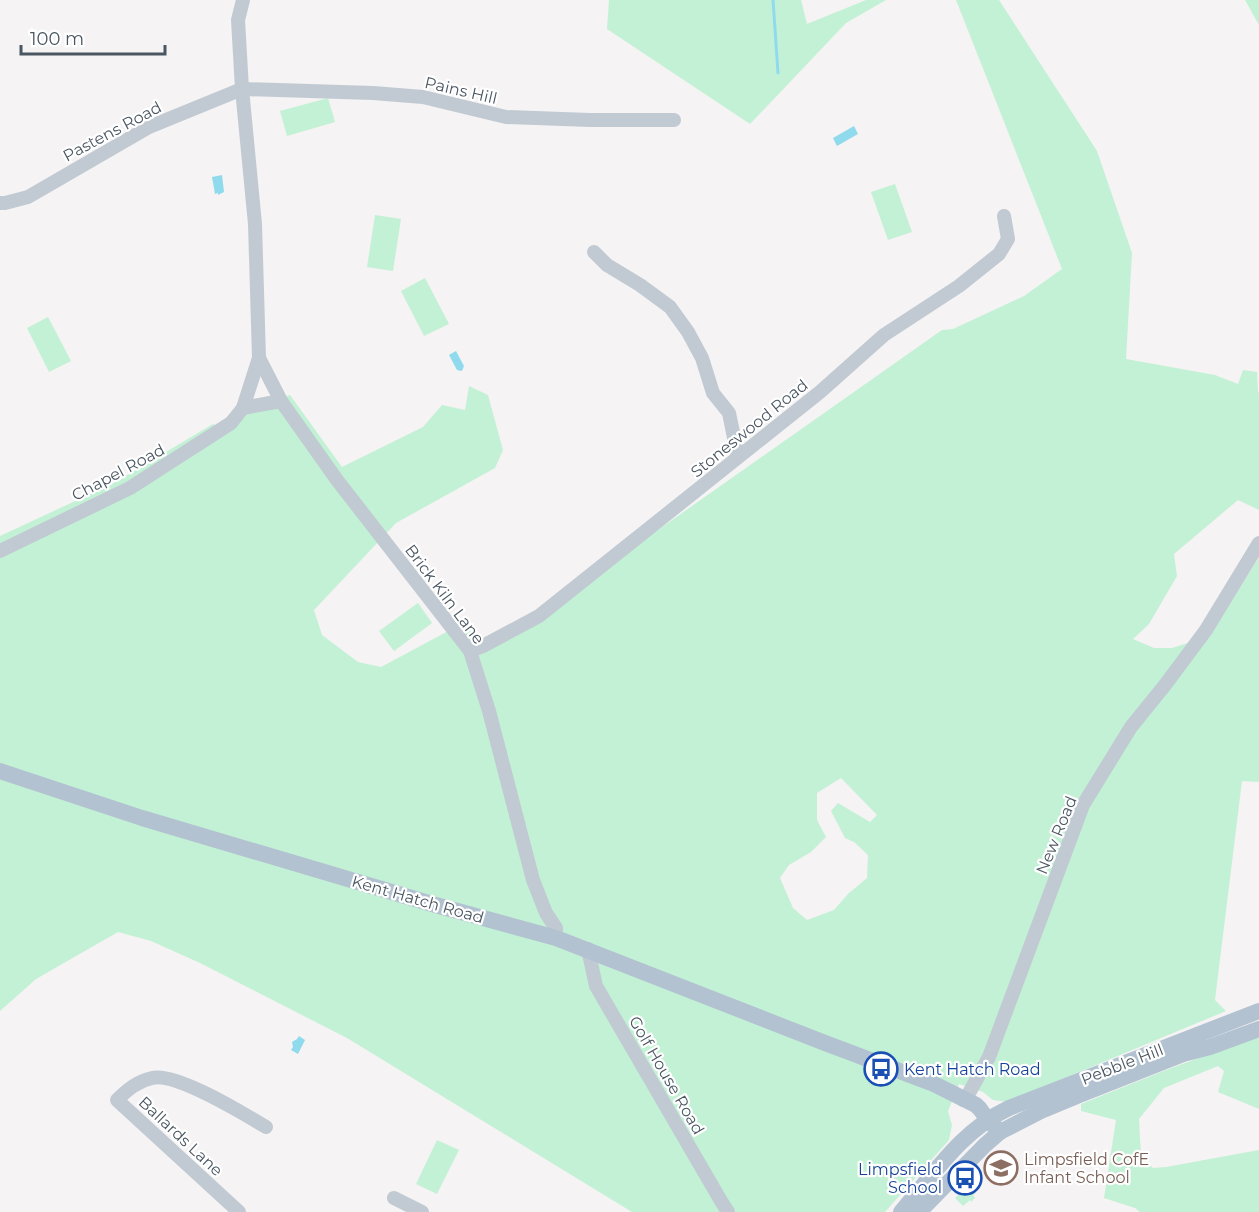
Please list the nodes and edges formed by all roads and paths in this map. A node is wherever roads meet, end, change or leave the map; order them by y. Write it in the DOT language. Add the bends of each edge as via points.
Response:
graph roads {
  1 [pos="243,0"];
  2 [pos="242,89"];
  3 [pos="674,120"];
  4 [pos="0,203"];
  5 [pos="1004,216"];
  6 [pos="594,252"];
  7 [pos="259,358"];
  8 [pos="281,401"];
  9 [pos="243,408"];
  10 [pos="738,457"];
  11 [pos="1259,543"];
  12 [pos="0,550"];
  13 [pos="477,649"];
  14 [pos="0,771"];
  15 [pos="556,938"];
  16 [pos="588,949"];
  17 [pos="1259,1011"];
  18 [pos="1259,1029"];
  19 [pos="963,1100"];
  20 [pos="987,1119"];
  21 [pos="266,1127"];
  22 [pos="974,1130"];
  23 [pos="993,1138"];
  24 [pos="393,1198"];
  25 [pos="239,1212"];
  26 [pos="422,1212"];
  27 [pos="728,1212"];
  28 [pos="901,1212"];
  29 [pos="919,1212"];
  1 -- 2 [label="street" via="238,20"];
  2 -- 3 [label="street, Pains Hill" via="423,97 506,117"];
  2 -- 4 [label="street, Pastens Road" via="149,127 28,196"];
  2 -- 7 [label="street" via="255,224"];
  5 -- 10 [label="street, Stoneswood Road" via="1008,238 999,254 959,286 884,335"];
  6 -- 10 [label="street" via="607,266 670,308 688,332 702,358 713,393 729,413"];
  7 -- 8 [label="street"];
  7 -- 9 [label="street"];
  8 -- 9 [label="street"];
  8 -- 13 [label="street, Brick Kiln Lane" via="337,480"];
  9 -- 12 [label="street, Chapel Road" via="231,423 129,488"];
  10 -- 13 [label="street, Stoneswood Road" via="538,616"];
  11 -- 19 [label="street, New Road" via="1206,630 1131,727 1083,805 989,1057"];
  13 -- 15 [label="street, Brick Kiln Lane" via="533,880 556,928"];
  14 -- 15 [label="main road, Kent Hatch Road" via="152,821"];
  15 -- 16 [label="main road, Kent Hatch Road"];
  16 -- 19 [label="main road, Kent Hatch Road" via="934,1084"];
  16 -- 27 [label="street, Golf House Road" via="596,986"];
  17 -- 20 [label="main road, Pebble Hill"];
  18 -- 23 [label="main road, Pebble Hill" via="1078,1095"];
  19 -- 20 [label="main road, Kent Hatch Road" via="976,1105"];
  19 -- 22 [label="main road"];
  20 -- 22 [label="main road, Pebble Hill"];
  20 -- 23 [label="main road, Kent Hatch Road"];
  21 -- 25 [label="street, Ballards Lane" via="206,1093 170,1079 154,1077 130,1087 117,1100"];
  22 -- 23 [label="main road"];
  22 -- 28 [label="main road, Pebble Hill"];
  23 -- 29 [label="main road, Pebble Hill"];
  24 -- 26 [label="street"];
}
